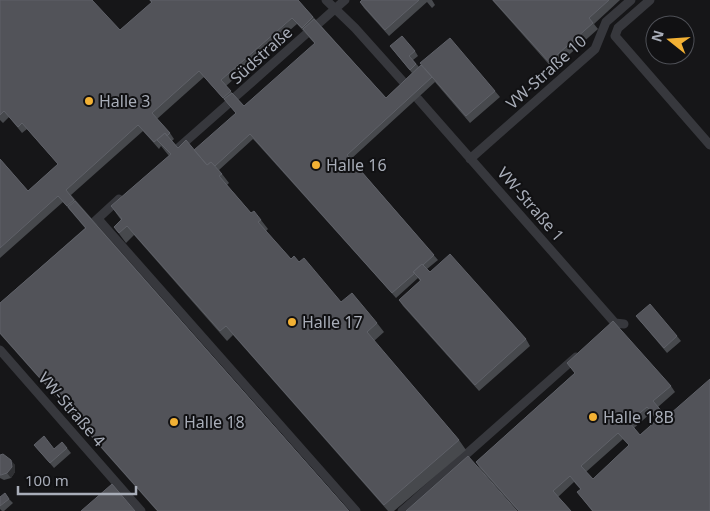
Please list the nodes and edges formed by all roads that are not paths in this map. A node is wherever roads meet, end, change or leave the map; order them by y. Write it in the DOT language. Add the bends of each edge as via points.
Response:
graph roads {
  1 [pos="326,0"];
  2 [pos="345,0"];
  3 [pos="631,0"];
  4 [pos="650,0"];
  5 [pos="334,9"];
  6 [pos="318,24"];
  7 [pos="306,34"];
  8 [pos="407,86"];
  9 [pos="235,98"];
  10 [pos="418,99"];
  11 [pos="228,104"];
  12 [pos="710,145"];
  13 [pos="177,149"];
  14 [pos="470,159"];
  15 [pos="126,193"];
  16 [pos="616,325"];
  17 [pos="586,349"];
  18 [pos="0,350"];
  19 [pos="142,511"];
  20 [pos="356,511"];
  21 [pos="402,511"];
  1 -- 5 [label="street"];
  2 -- 5 [label="street"];
  3 -- 14 [label="street, VW-Straße 10" via="606,22 595,49"];
  4 -- 12 [label="street" via="618,28 615,36"];
  5 -- 6 [label="street"];
  5 -- 8 [label="street"];
  7 -- 9 [label="street, Südstraße"];
  10 -- 14 [label="street, VW-Straße 1"];
  11 -- 13 [label="street, Südstraße"];
  14 -- 16 [label="street, VW-Straße 1"];
  15 -- 20 [label="street" via="95,220"];
  17 -- 21 [label="street"];
  18 -- 19 [label="street, VW-Straße 4"];
}
